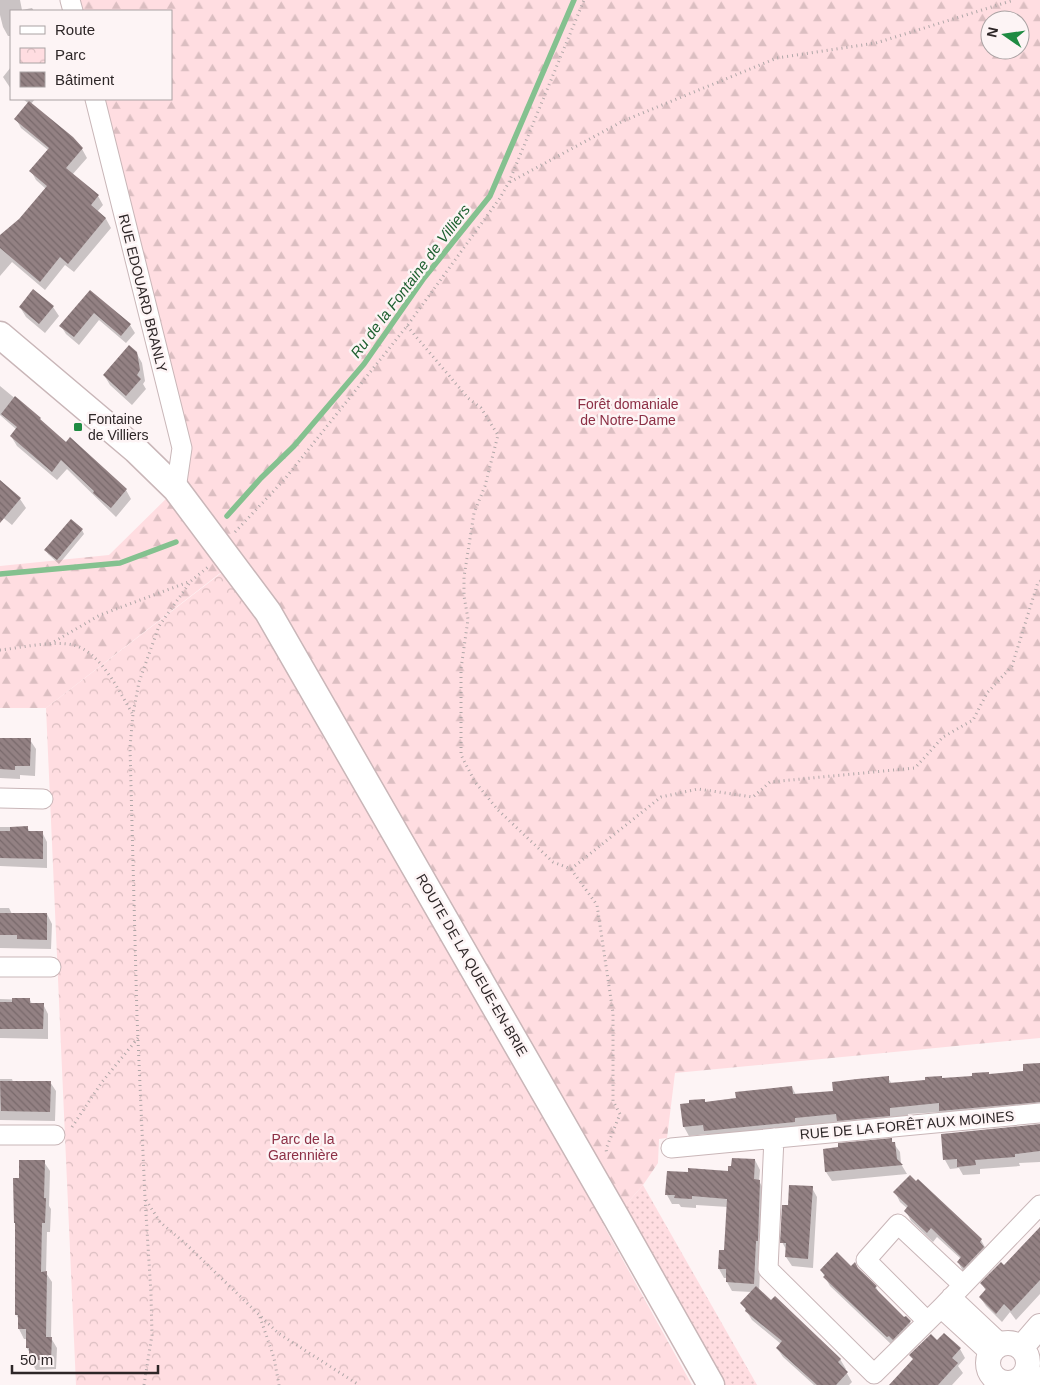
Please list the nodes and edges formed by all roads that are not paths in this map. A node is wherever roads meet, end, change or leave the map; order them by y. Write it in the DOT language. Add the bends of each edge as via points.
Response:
graph roads {
  1 [pos="95,100"];
  2 [pos="0,335"];
  3 [pos="176,489"];
  4 [pos="0,798"];
  5 [pos="43,799"];
  6 [pos="0,967"];
  7 [pos="51,967"];
  8 [pos="1040,1113"];
  9 [pos="0,1135"];
  10 [pos="55,1135"];
  11 [pos="774,1138"];
  12 [pos="672,1148"];
  13 [pos="1040,1205"];
  14 [pos="952,1297"];
  15 [pos="927,1321"];
  16 [pos="1040,1326"];
  17 [pos="1017,1366"];
  18 [pos="869,1379"];
  19 [pos="989,1381"];
  20 [pos="711,1385"];
  1 -- 3 [label="street, RUE EDOUARD BRANLY" via="182,448"];
  2 -- 3 [label="main road, ROUTE DE LA QUEUE-EN-BRIE" via="136,450"];
  3 -- 20 [label="main road, ROUTE DE LA QUEUE-EN-BRIE" via="229,546"];
  4 -- 5 [label="street"];
  6 -- 7 [label="street"];
  8 -- 11 [label="street, RUE DE LA FORÊT AUX MOINES"];
  9 -- 10 [label="street"];
  11 -- 12 [label="street, RUE DE LA FORÊT AUX MOINES"];
  11 -- 18 [label="street" via="768,1269"];
  13 -- 14 [label="street"];
  14 -- 15 [label="street"];
  14 -- 15 [label="street" via="898,1224 866,1260"];
  14 -- 17 [label="street"];
  15 -- 18 [label="street"];
  16 -- 17 [label="street"];
  17 -- 19 [label="street" via="1004,1383"];
}
